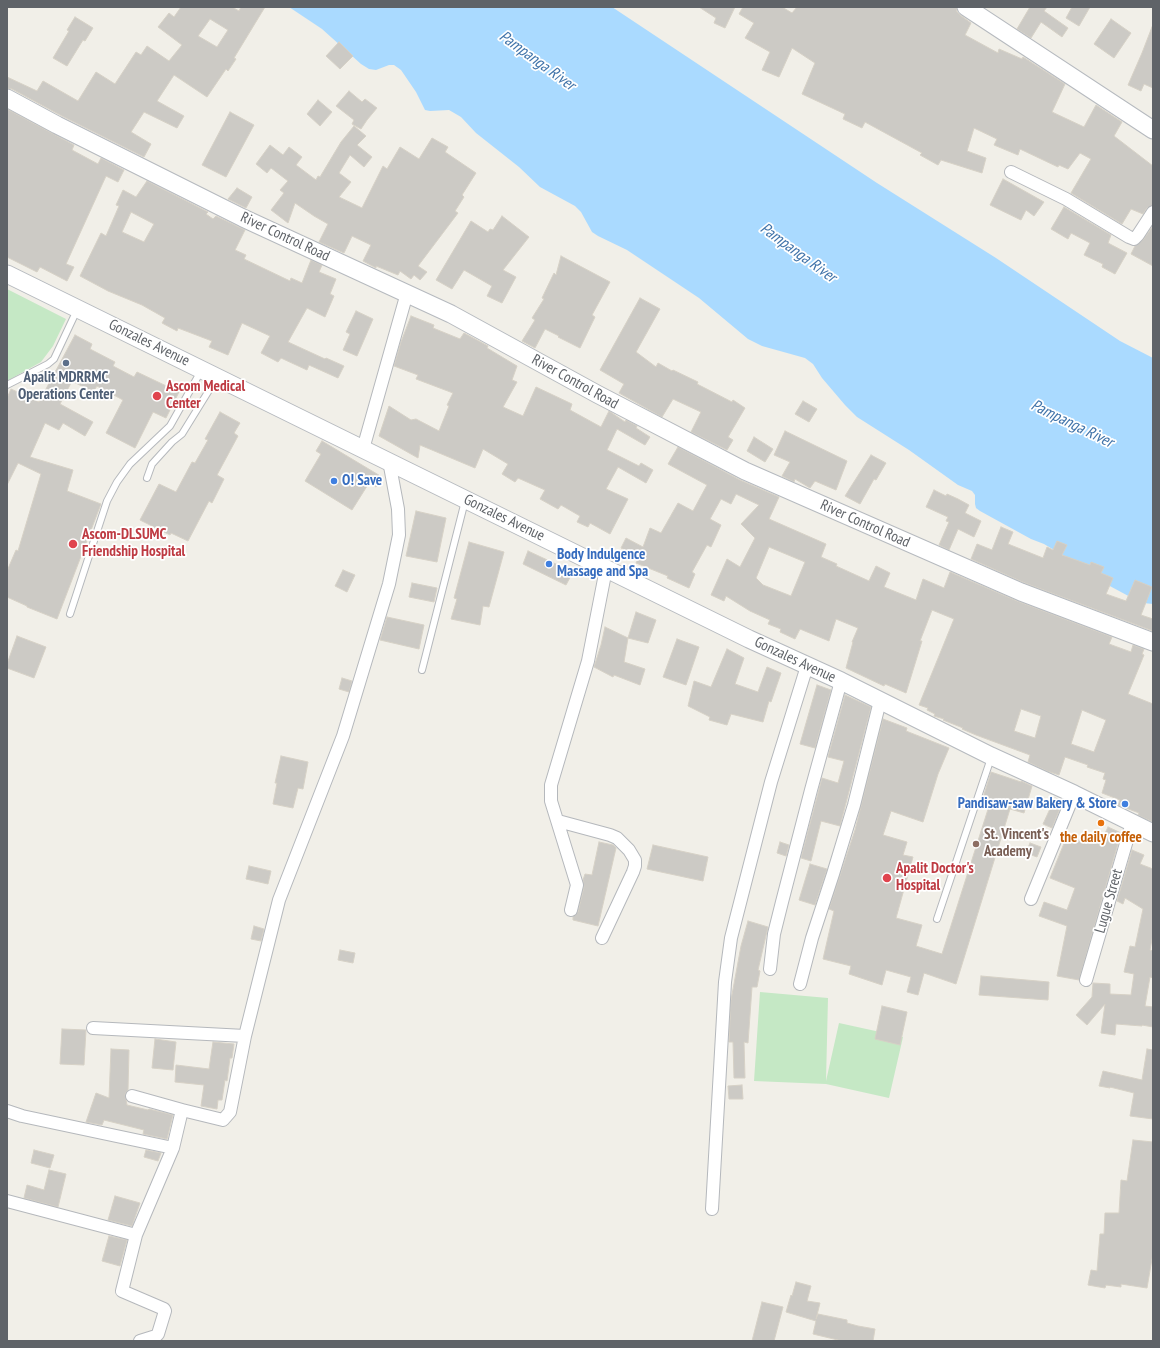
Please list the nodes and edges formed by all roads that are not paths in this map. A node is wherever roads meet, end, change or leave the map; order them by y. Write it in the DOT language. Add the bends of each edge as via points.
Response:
graph roads {
  1 [pos="971,8"];
  2 [pos="7,98"];
  3 [pos="1153,130"];
  4 [pos="1011,172"];
  5 [pos="1153,212"];
  6 [pos="7,274"];
  7 [pos="407,293"];
  8 [pos="78,308"];
  9 [pos="210,373"];
  10 [pos="7,385"];
  11 [pos="363,449"];
  12 [pos="389,461"];
  13 [pos="147,478"];
  14 [pos="466,500"];
  15 [pos="606,569"];
  16 [pos="70,614"];
  17 [pos="1153,642"];
  18 [pos="807,666"];
  19 [pos="422,670"];
  20 [pos="841,681"];
  21 [pos="880,701"];
  22 [pos="991,756"];
  23 [pos="1074,794"];
  24 [pos="558,821"];
  25 [pos="1132,823"];
  26 [pos="1153,833"];
  27 [pos="1031,899"];
  28 [pos="571,910"];
  29 [pos="937,919"];
  30 [pos="602,938"];
  31 [pos="770,969"];
  32 [pos="1086,980"];
  33 [pos="800,984"];
  34 [pos="93,1028"];
  35 [pos="245,1036"];
  36 [pos="132,1096"];
  37 [pos="182,1110"];
  38 [pos="7,1111"];
  39 [pos="173,1148"];
  40 [pos="7,1201"];
  41 [pos="712,1209"];
  42 [pos="136,1235"];
  43 [pos="140,1341"];
  1 -- 3 [label="street"];
  2 -- 7 [label="street, River Control Road" via="243,218"];
  4 -- 5 [label="street" via="1066,200 1129,237 1134,238 1138,235"];
  6 -- 8 [label="street, Gonzales Avenue"];
  7 -- 11 [label="street"];
  7 -- 17 [label="street, River Control Road" via="745,471 1021,592"];
  8 -- 9 [label="street, Gonzales Avenue"];
  8 -- 10 [label="lane" via="54,359"];
  9 -- 11 [label="street, Gonzales Avenue"];
  9 -- 13 [label="lane" via="182,434 152,464"];
  9 -- 16 [label="lane" via="170,426 130,464 117,482 107,501"];
  11 -- 12 [label="street, Gonzales Avenue"];
  12 -- 14 [label="street, Gonzales Avenue"];
  12 -- 35 [label="street" via="398,509 399,535 389,584 343,736 279,900"];
  14 -- 15 [label="street, Gonzales Avenue"];
  14 -- 19 [label="lane"];
  15 -- 18 [label="street, Gonzales Avenue"];
  15 -- 24 [label="street" via="588,661 551,785 551,801"];
  18 -- 20 [label="street, Gonzales Avenue"];
  18 -- 41 [label="street" via="771,782 730,944 725,982"];
  20 -- 21 [label="street, Gonzales Avenue"];
  20 -- 31 [label="street" via="774,934"];
  21 -- 22 [label="street, Gonzales Avenue"];
  21 -- 33 [label="street" via="854,806"];
  22 -- 23 [label="street, Gonzales Avenue"];
  22 -- 29 [label="lane"];
  23 -- 25 [label="street, Gonzales Avenue"];
  23 -- 27 [label="street"];
  24 -- 28 [label="street" via="577,884"];
  24 -- 30 [label="street" via="617,838 635,860 633,872"];
  25 -- 26 [label="street, Gonzales Avenue"];
  25 -- 32 [label="street, Lugue Street"];
  34 -- 35 [label="street"];
  35 -- 37 [label="street" via="230,1112 223,1120"];
  36 -- 37 [label="street"];
  37 -- 39 [label="street"];
  38 -- 39 [label="street"];
  39 -- 42 [label="street"];
  40 -- 42 [label="street"];
  42 -- 43 [label="street" via="122,1290 165,1311 158,1334"];
}
